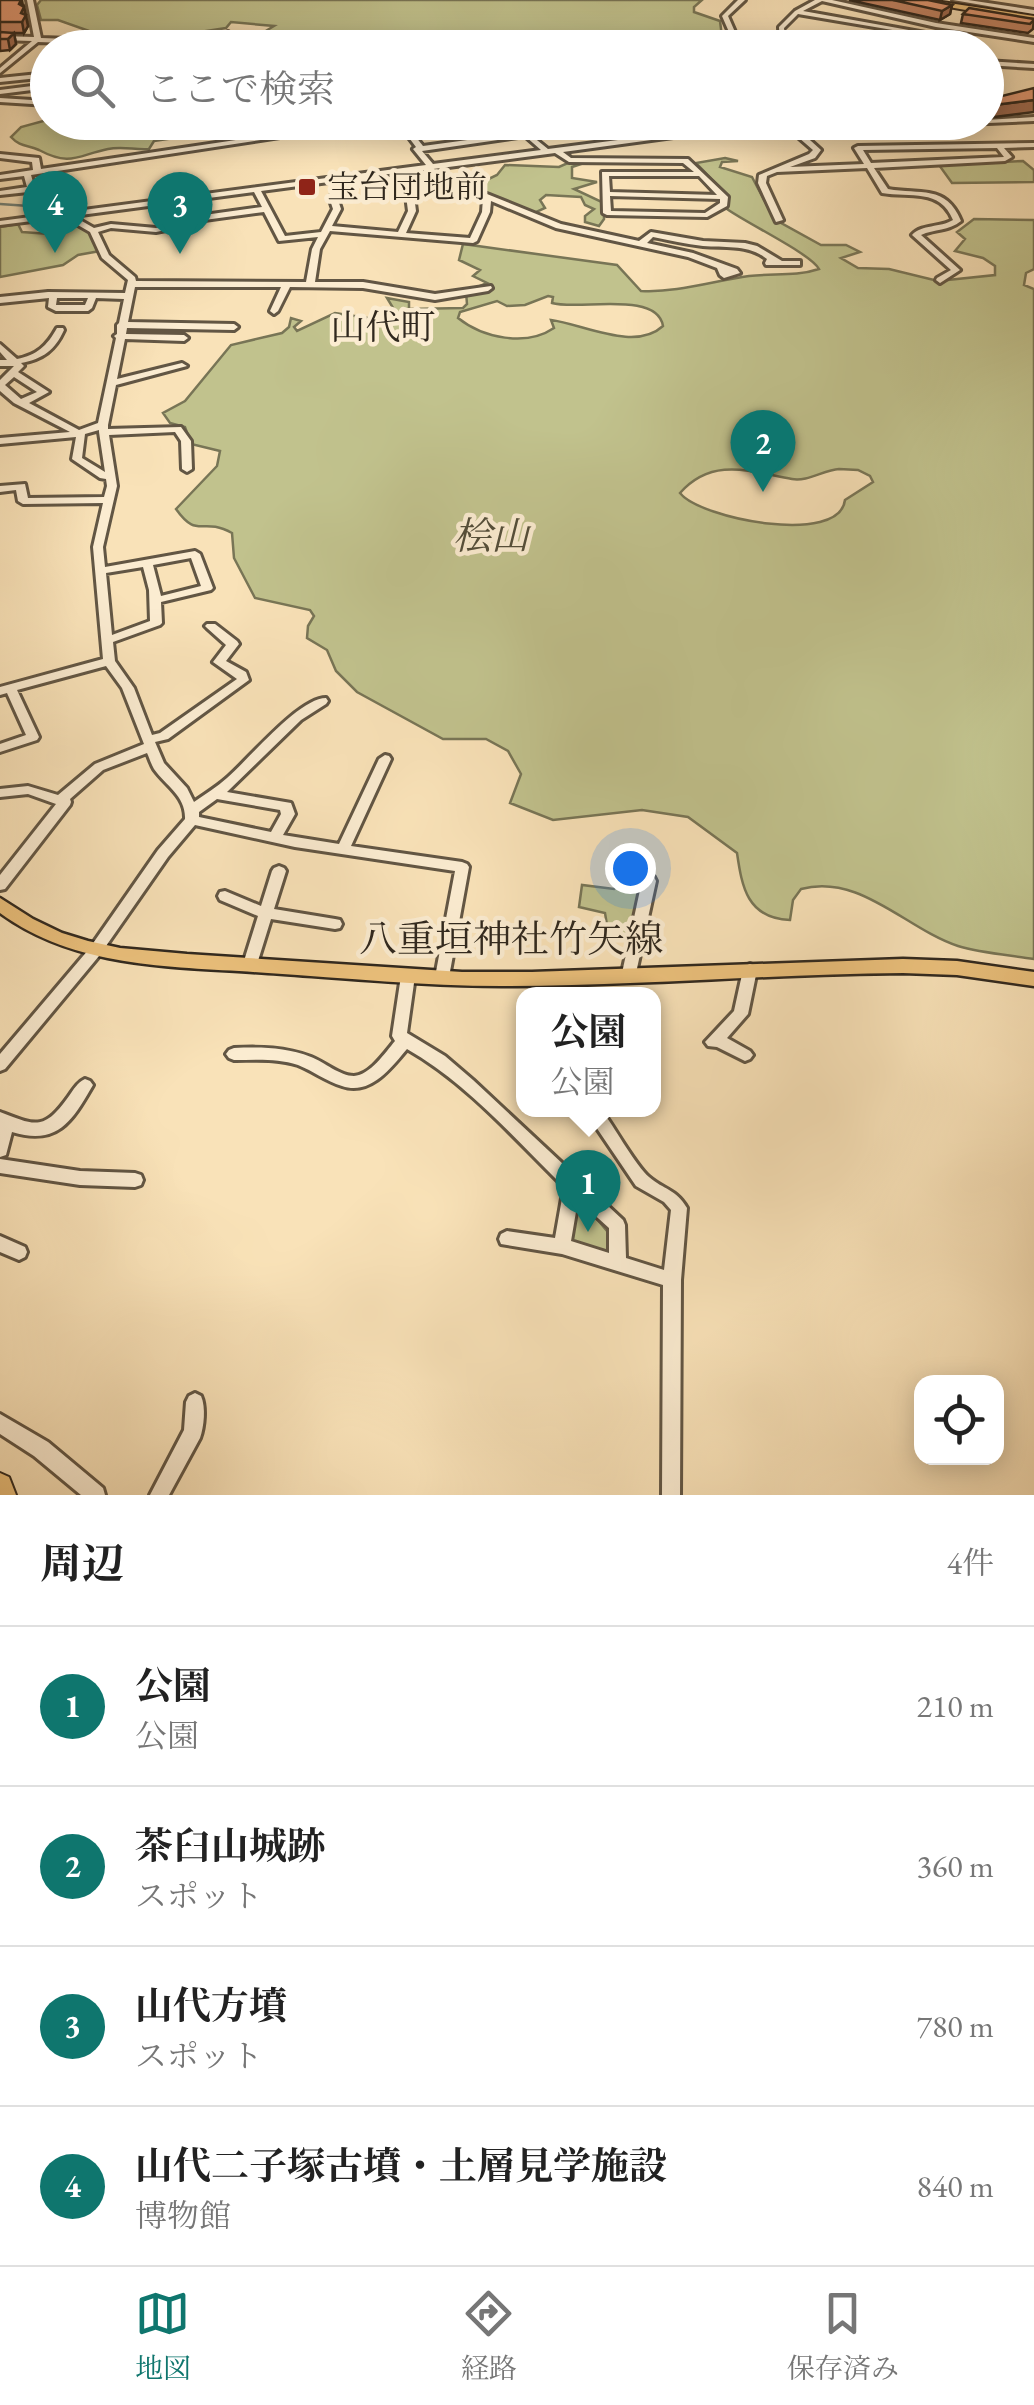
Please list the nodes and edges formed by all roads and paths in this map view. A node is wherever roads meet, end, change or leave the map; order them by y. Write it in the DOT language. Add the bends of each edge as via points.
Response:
graph roads {
  1 [pos="30,0"];
  2 [pos="742,0"];
  3 [pos="822,0"];
  4 [pos="929,0"];
  5 [pos="956,0"];
  6 [pos="912,2"];
  7 [pos="938,3"];
  8 [pos="797,12"];
  9 [pos="1034,18"];
  10 [pos="936,24"];
  11 [pos="35,30"];
  12 [pos="731,30"];
  13 [pos="781,30"];
  14 [pos="904,30"];
  15 [pos="931,30"];
  16 [pos="973,30"];
  17 [pos="1004,35"];
  18 [pos="0,38"];
  19 [pos="30,40"];
  20 [pos="1034,40"];
  21 [pos="30,46"];
  22 [pos="1004,65"];
  23 [pos="1034,66"];
  24 [pos="3,67"];
  25 [pos="30,78"];
  26 [pos="0,80"];
  27 [pos="30,90"];
  28 [pos="0,96"];
  29 [pos="30,100"];
  30 [pos="1034,119"];
  31 [pos="1004,121"];
  32 [pos="251,140"];
  33 [pos="414,140"];
  34 [pos="477,140"];
  35 [pos="535,140"];
  36 [pos="635,140"];
  37 [pos="810,140"];
  38 [pos="995,140"];
  39 [pos="998,145"];
  40 [pos="1034,145"];
  41 [pos="420,147"];
  42 [pos="551,150"];
  43 [pos="0,156"];
  44 [pos="869,166"];
  45 [pos="431,167"];
  46 [pos="777,170"];
  47 [pos="32,172"];
  48 [pos="408,174"];
  49 [pos="701,174"];
  50 [pos="0,177"];
  51 [pos="338,187"];
  52 [pos="31,189"];
  53 [pos="0,193"];
  54 [pos="258,194"];
  55 [pos="606,194"];
  56 [pos="488,197"];
  57 [pos="724,197"];
  58 [pos="35,203"];
  59 [pos="188,203"];
  60 [pos="266,209"];
  61 [pos="66,214"];
  62 [pos="194,219"];
  63 [pos="779,220"];
  64 [pos="0,223"];
  65 [pos="93,230"];
  66 [pos="325,231"];
  67 [pos="402,232"];
  68 [pos="282,239"];
  69 [pos="640,244"];
  70 [pos="290,254"];
  71 [pos="797,264"];
  72 [pos="720,266"];
  73 [pos="940,280"];
  74 [pos="286,286"];
  75 [pos="310,286"];
  76 [pos="488,288"];
  77 [pos="130,290"];
  78 [pos="0,300"];
  79 [pos="274,311"];
  80 [pos="234,327"];
  81 [pos="60,330"];
  82 [pos="120,330"];
  83 [pos="184,338"];
  84 [pos="0,347"];
  85 [pos="18,362"];
  86 [pos="0,363"];
  87 [pos="182,366"];
  88 [pos="14,374"];
  89 [pos="111,383"];
  90 [pos="0,386"];
  91 [pos="5,398"];
  92 [pos="24,403"];
  93 [pos="104,428"];
  94 [pos="78,434"];
  95 [pos="0,441"];
  96 [pos="188,469"];
  97 [pos="112,477"];
  98 [pos="0,489"];
  99 [pos="110,500"];
  100 [pos="147,562"];
  101 [pos="101,571"];
  102 [pos="156,600"];
  103 [pos="211,626"];
  104 [pos="108,640"];
  105 [pos="109,661"];
  106 [pos="5,690"];
  107 [pos="322,700"];
  108 [pos="148,744"];
  109 [pos="0,748"];
  110 [pos="385,759"];
  111 [pos="0,794"];
  112 [pos="215,794"];
  113 [pos="62,799"];
  114 [pos="192,815"];
  115 [pos="274,838"];
  116 [pos="343,849"];
  117 [pos="278,871"];
  118 [pos="649,881"];
  119 [pos="0,885"];
  120 [pos="225,896"];
  121 [pos="264,912"];
  122 [pos="3,913"];
  123 [pos="335,924"];
  124 [pos="95,950"];
  125 [pos="250,964"];
  126 [pos="750,970"];
  127 [pos="628,973"];
  128 [pos="408,976"];
  129 [pos="442,977"];
  130 [pos="1034,979"];
  131 [pos="404,1041"];
  132 [pos="234,1054"];
  133 [pos="745,1056"];
  134 [pos="0,1065"];
  135 [pos="86,1085"];
  136 [pos="595,1117"];
  137 [pos="3,1120"];
  138 [pos="0,1150"];
  139 [pos="0,1166"];
  140 [pos="135,1180"];
  141 [pos="572,1187"];
  142 [pos="507,1239"];
  143 [pos="0,1244"];
  144 [pos="562,1246"];
  145 [pos="19,1252"];
  146 [pos="618,1264"];
  147 [pos="666,1278"];
  148 [pos="195,1402"];
  149 [pos="0,1423"];
  150 [pos="0,1486"];
  151 [pos="3,1495"];
  152 [pos="96,1495"];
  153 [pos="160,1495"];
  154 [pos="672,1495"];
  1 -- 11 [label="street"];
  2 -- 12 [label="street" via="725,16"];
  3 -- 8 [label="street"];
  3 -- 10 [label="street"];
  4 -- 9 [label="highway"];
  5 -- 9 [label="street"];
  6 -- 7 [label="highway"];
  6 -- 9 [label="street"];
  7 -- 9 [label="highway"];
  8 -- 13 [label="street"];
  8 -- 14 [label="street"];
  10 -- 15 [label="street"];
  10 -- 16 [label="street"];
  17 -- 20 [label="street"];
  18 -- 19 [label="street"];
  21 -- 24 [label="street"];
  22 -- 23 [label="street"];
  25 -- 26 [label="street"];
  27 -- 28 [label="street"];
  28 -- 29 [label="street"];
  30 -- 31 [label="street"];
  32 -- 47 [label="street"];
  33 -- 41 [label="street"];
  34 -- 41 [label="street"];
  35 -- 42 [label="street"];
  36 -- 42 [label="street"];
  37 -- 46 [label="street" via="818,150 812,156"];
  38 -- 39 [label="street"];
  39 -- 40 [label="street"];
  39 -- 44 [label="street" via="1008,158"];
  39 -- 44 [label="street" via="858,148"];
  41 -- 45 [label="street"];
  42 -- 45 [label="street"];
  42 -- 49 [label="street" via="568,160 686,161"];
  43 -- 47 [label="street" via="36,160"];
  44 -- 46 [label="street"];
  44 -- 73 [label="street" via="887,192 933,194 948,202 957,221 916,236 956,270"];
  45 -- 48 [label="street"];
  46 -- 63 [label="street" via="762,180"];
  47 -- 50 [label="street"];
  47 -- 52 [label="street"];
  48 -- 51 [label="street"];
  48 -- 54 [label="street"];
  48 -- 56 [label="street"];
  48 -- 67 [label="street" via="412,211"];
  49 -- 55 [label="street" via="605,174"];
  49 -- 57 [label="street"];
  51 -- 54 [label="street"];
  51 -- 66 [label="street" via="338,209"];
  52 -- 53 [label="street"];
  52 -- 58 [label="street"];
  54 -- 59 [label="street"];
  54 -- 60 [label="street"];
  55 -- 57 [label="street"];
  55 -- 57 [label="street" via="607,212 707,216"];
  56 -- 67 [label="street" via="473,240"];
  56 -- 69 [label="street" via="559,226"];
  59 -- 61 [label="street"];
  59 -- 62 [label="street"];
  60 -- 62 [label="street"];
  60 -- 68 [label="street"];
  61 -- 64 [label="street"];
  61 -- 65 [label="street"];
  62 -- 65 [label="street" via="156,230"];
  65 -- 77 [label="street" via="102,252 129,274"];
  66 -- 67 [label="street"];
  66 -- 68 [label="street"];
  66 -- 75 [label="street"];
  68 -- 70 [label="street"];
  69 -- 71 [label="street" via="651,234 742,244"];
  69 -- 72 [label="street"];
  74 -- 75 [label="street"];
  74 -- 77 [label="street"];
  74 -- 79 [label="street"];
  75 -- 76 [label="street" via="375,286 435,297"];
  77 -- 78 [label="street" via="93,296 88,308 52,307 53,296"];
  77 -- 82 [label="street"];
  80 -- 82 [label="street"];
  81 -- 85 [label="street" via="55,343 30,362"];
  82 -- 83 [label="street"];
  82 -- 89 [label="street"];
  84 -- 85 [label="street"];
  85 -- 86 [label="street"];
  85 -- 88 [label="street"];
  87 -- 89 [label="street"];
  88 -- 90 [label="street"];
  88 -- 92 [label="street" via="44,392"];
  89 -- 93 [label="street"];
  90 -- 91 [label="street"];
  91 -- 92 [label="street"];
  92 -- 94 [label="street"];
  93 -- 94 [label="street"];
  93 -- 96 [label="street" via="178,429"];
  93 -- 97 [label="street"];
  94 -- 95 [label="street"];
  94 -- 97 [label="street" via="77,459"];
  97 -- 99 [label="street"];
  98 -- 99 [label="street" via="20,486 23,501"];
  99 -- 101 [label="street" via="99,538"];
  100 -- 101 [label="street"];
  100 -- 102 [label="street"];
  100 -- 102 [label="street" via="195,554 206,588"];
  101 -- 104 [label="street"];
  102 -- 104 [label="street" via="156,623"];
  103 -- 108 [label="street" via="233,644 220,662 243,680"];
  104 -- 105 [label="street"];
  105 -- 106 [label="street"];
  105 -- 108 [label="street" via="128,688"];
  106 -- 109 [label="street" via="33,737"];
  107 -- 112 [label="street"];
  108 -- 113 [label="street" via="99,767"];
  108 -- 114 [label="street"];
  110 -- 116 [label="street"];
  111 -- 113 [label="street" via="28,790"];
  112 -- 114 [label="street"];
  112 -- 115 [label="street" via="286,806"];
  113 -- 119 [label="street" via="64,807"];
  114 -- 115 [label="street"];
  114 -- 124 [label="street"];
  115 -- 116 [label="street"];
  116 -- 129 [label="street" via="462,868"];
  117 -- 121 [label="street"];
  118 -- 127 [label="street"];
  120 -- 121 [label="street"];
  121 -- 123 [label="street"];
  121 -- 125 [label="street"];
  122 -- 124 [label="main road, 八重垣神社竹矢線"];
  124 -- 125 [label="main road, 八重垣神社竹矢線"];
  124 -- 134 [label="street"];
  125 -- 128 [label="main road, 八重垣神社竹矢線"];
  126 -- 127 [label="main road, 八重垣神社竹矢線"];
  126 -- 130 [label="main road, 八重垣神社竹矢線" via="920,966"];
  126 -- 133 [label="street" via="741,1014 715,1041"];
  127 -- 129 [label="main road, 八重垣神社竹矢線"];
  128 -- 129 [label="main road, 八重垣神社竹矢線"];
  128 -- 131 [label="street" via="398,1032"];
  131 -- 132 [label="street" via="381,1070 358,1084 284,1055"];
  131 -- 141 [label="street" via="432,1054 494,1107"];
  135 -- 137 [label="street" via="53,1130 40,1134"];
  136 -- 154 [label="street" via="642,1181 679,1208 672,1280"];
  137 -- 138 [label="street"];
  139 -- 140 [label="street"];
  141 -- 144 [label="street"];
  141 -- 146 [label="street" via="617,1225"];
  142 -- 144 [label="street"];
  143 -- 145 [label="street"];
  144 -- 146 [label="street"];
  146 -- 147 [label="street"];
  148 -- 153 [label="street" via="193,1432"];
  149 -- 152 [label="street"];
  150 -- 151 [label="highway"];
}
